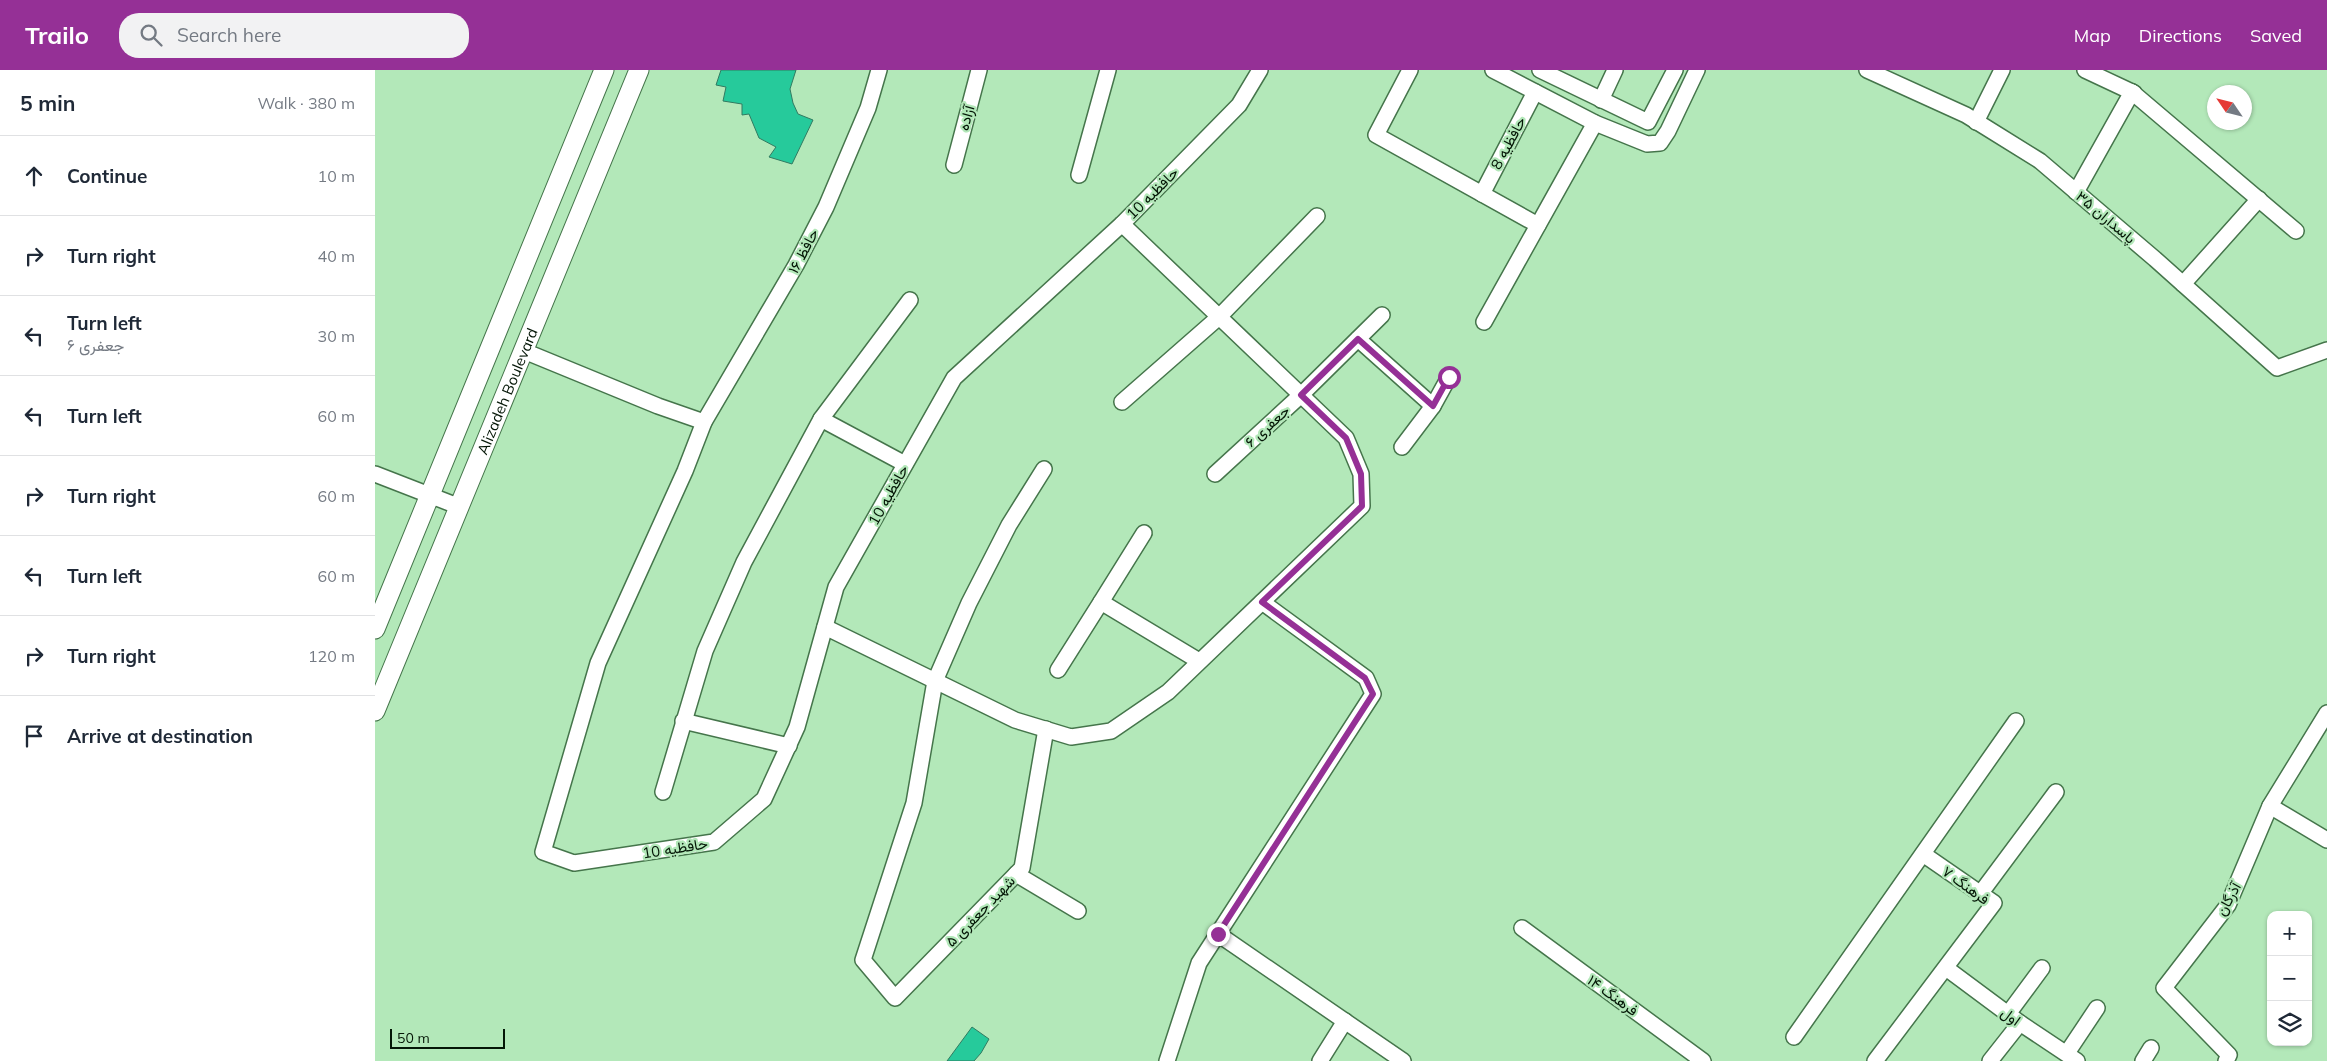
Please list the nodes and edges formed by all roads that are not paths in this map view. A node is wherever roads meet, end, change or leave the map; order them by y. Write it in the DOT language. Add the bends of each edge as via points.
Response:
graph roads {
  1 [pos="604,70"];
  2 [pos="639,70"];
  3 [pos="879,70"];
  4 [pos="979,70"];
  5 [pos="1108,70"];
  6 [pos="1260,70"];
  7 [pos="1410,70"];
  8 [pos="1493,70"];
  9 [pos="1540,70"];
  10 [pos="1615,70"];
  11 [pos="1675,70"];
  12 [pos="1697,70"];
  13 [pos="1867,70"];
  14 [pos="2002,70"];
  15 [pos="2085,70"];
  16 [pos="1535,92"];
  17 [pos="2133,93"];
  18 [pos="1601,100"];
  19 [pos="1976,122"];
  20 [pos="1595,123"];
  21 [pos="954,165"];
  22 [pos="1079,175"];
  23 [pos="2077,192"];
  24 [pos="1481,194"];
  25 [pos="2259,199"];
  26 [pos="1317,216"];
  27 [pos="1121,224"];
  28 [pos="1538,225"];
  29 [pos="2296,231"];
  30 [pos="2183,284"];
  31 [pos="910,300"];
  32 [pos="1382,315"];
  33 [pos="1219,317"];
  34 [pos="1484,322"];
  35 [pos="1358,339"];
  36 [pos="2327,350"];
  37 [pos="524,351"];
  38 [pos="1449,377"];
  39 [pos="1301,395"];
  40 [pos="1122,402"];
  41 [pos="1433,406"];
  42 [pos="821,418"];
  43 [pos="704,422"];
  44 [pos="1402,447"];
  45 [pos="905,464"];
  46 [pos="1044,469"];
  47 [pos="375,474"];
  48 [pos="1215,474"];
  49 [pos="431,494"];
  50 [pos="459,507"];
  51 [pos="1144,533"];
  52 [pos="1101,602"];
  53 [pos="1262,602"];
  54 [pos="825,626"];
  55 [pos="375,629"];
  56 [pos="1199,661"];
  57 [pos="1058,670"];
  58 [pos="935,681"];
  59 [pos="375,711"];
  60 [pos="2327,713"];
  61 [pos="683,721"];
  62 [pos="2016,721"];
  63 [pos="1045,729"];
  64 [pos="789,746"];
  65 [pos="663,792"];
  66 [pos="2055,792"];
  67 [pos="2271,806"];
  68 [pos="2327,840"];
  69 [pos="543,852"];
  70 [pos="1923,854"];
  71 [pos="1016,874"];
  72 [pos="1980,894"];
  73 [pos="1078,911"];
  74 [pos="1522,928"];
  75 [pos="1218,934"];
  76 [pos="1946,968"];
  77 [pos="2042,968"];
  78 [pos="2097,1008"];
  79 [pos="2014,1018"];
  80 [pos="1345,1022"];
  81 [pos="1794,1037"];
  82 [pos="2151,1048"];
  83 [pos="2072,1057"];
  84 [pos="1167,1061"];
  85 [pos="1320,1061"];
  86 [pos="1403,1061"];
  87 [pos="1703,1061"];
  88 [pos="1875,1061"];
  89 [pos="1990,1061"];
  90 [pos="2143,1061"];
  91 [pos="2226,1061"];
  1 -- 49 [label="main road, Alizadeh Boulevard"];
  2 -- 37 [label="main road, Alizadeh Boulevard"];
  3 -- 43 [label="street, حافظ ۱۶" via="868,108 826,206 796,265"];
  4 -- 21 [label="street, آزاده"];
  5 -- 22 [label="street"];
  6 -- 27 [label="street, حافظیه 10" via="1239,105"];
  7 -- 24 [label="street" via="1376,135"];
  8 -- 16 [label="street"];
  9 -- 18 [label="street"];
  10 -- 18 [label="street"];
  11 -- 18 [label="street" via="1648,122"];
  12 -- 20 [label="street" via="1659,143 1647,144"];
  13 -- 19 [label="street, پاسداران ۳۵"];
  14 -- 19 [label="street"];
  15 -- 17 [label="street"];
  16 -- 20 [label="street"];
  16 -- 24 [label="street, حافظیه 8"];
  17 -- 23 [label="street"];
  17 -- 25 [label="street"];
  19 -- 23 [label="street, پاسداران ۳۵" via="2040,161"];
  20 -- 28 [label="street"];
  23 -- 30 [label="street, پاسداران ۳۵"];
  24 -- 28 [label="street"];
  25 -- 29 [label="street"];
  25 -- 30 [label="street"];
  26 -- 33 [label="street"];
  27 -- 33 [label="street"];
  27 -- 45 [label="street, حافظیه 10" via="954,378"];
  28 -- 34 [label="street"];
  30 -- 36 [label="street, پاسداران ۳۵" via="2277,368"];
  31 -- 42 [label="street"];
  32 -- 35 [label="street, جعفری ۶"];
  33 -- 39 [label="street"];
  33 -- 40 [label="street"];
  35 -- 39 [label="street, جعفری ۶"];
  35 -- 41 [label="street"];
  37 -- 43 [label="street"];
  37 -- 50 [label="main road, Alizadeh Boulevard"];
  38 -- 41 [label="street"];
  39 -- 48 [label="street, جعفری ۶"];
  39 -- 53 [label="street" via="1346,438 1361,474 1362,506"];
  41 -- 44 [label="street"];
  42 -- 45 [label="street"];
  42 -- 61 [label="street" via="744,562 705,651"];
  43 -- 69 [label="street, حافظ ۱۶" via="598,663"];
  45 -- 54 [label="street, حافظیه 10" via="836,587"];
  46 -- 58 [label="street" via="1009,525 969,603"];
  47 -- 49 [label="street"];
  49 -- 50 [label="street"];
  49 -- 55 [label="main road, Alizadeh Boulevard"];
  50 -- 59 [label="main road, Alizadeh Boulevard"];
  51 -- 52 [label="street"];
  52 -- 56 [label="street"];
  52 -- 57 [label="street"];
  53 -- 56 [label="street"];
  53 -- 75 [label="street" via="1365,678 1373,694"];
  54 -- 58 [label="street"];
  54 -- 64 [label="street, حافظیه 10"];
  56 -- 63 [label="street" via="1168,692 1111,731 1071,737"];
  58 -- 63 [label="street" via="1015,720"];
  58 -- 71 [label="street, شهید جعفری ۵" via="914,803 863,960 895,998"];
  60 -- 67 [label="street, آذرگان"];
  61 -- 64 [label="street"];
  61 -- 65 [label="street"];
  62 -- 70 [label="street"];
  63 -- 71 [label="street, شهید جعفری ۵" via="1022,868"];
  64 -- 69 [label="street, حافظیه 10" via="764,799 714,842 574,863"];
  66 -- 72 [label="street"];
  67 -- 68 [label="street"];
  67 -- 91 [label="street, آذرگان" via="2228,905 2164,988 2229,1055"];
  70 -- 72 [label="street, فرهنگ ۷"];
  70 -- 81 [label="street"];
  71 -- 73 [label="street"];
  72 -- 76 [label="street, فرهنگ ۷" via="1994,903"];
  74 -- 87 [label="street, فرهنگ ۱۴"];
  75 -- 80 [label="street"];
  75 -- 84 [label="street" via="1199,964"];
  76 -- 79 [label="street, اول"];
  76 -- 88 [label="street"];
  77 -- 79 [label="street"];
  78 -- 83 [label="street"];
  79 -- 83 [label="street, اول"];
  79 -- 89 [label="street"];
  80 -- 85 [label="street"];
  80 -- 86 [label="street"];
  82 -- 90 [label="street"];
}
